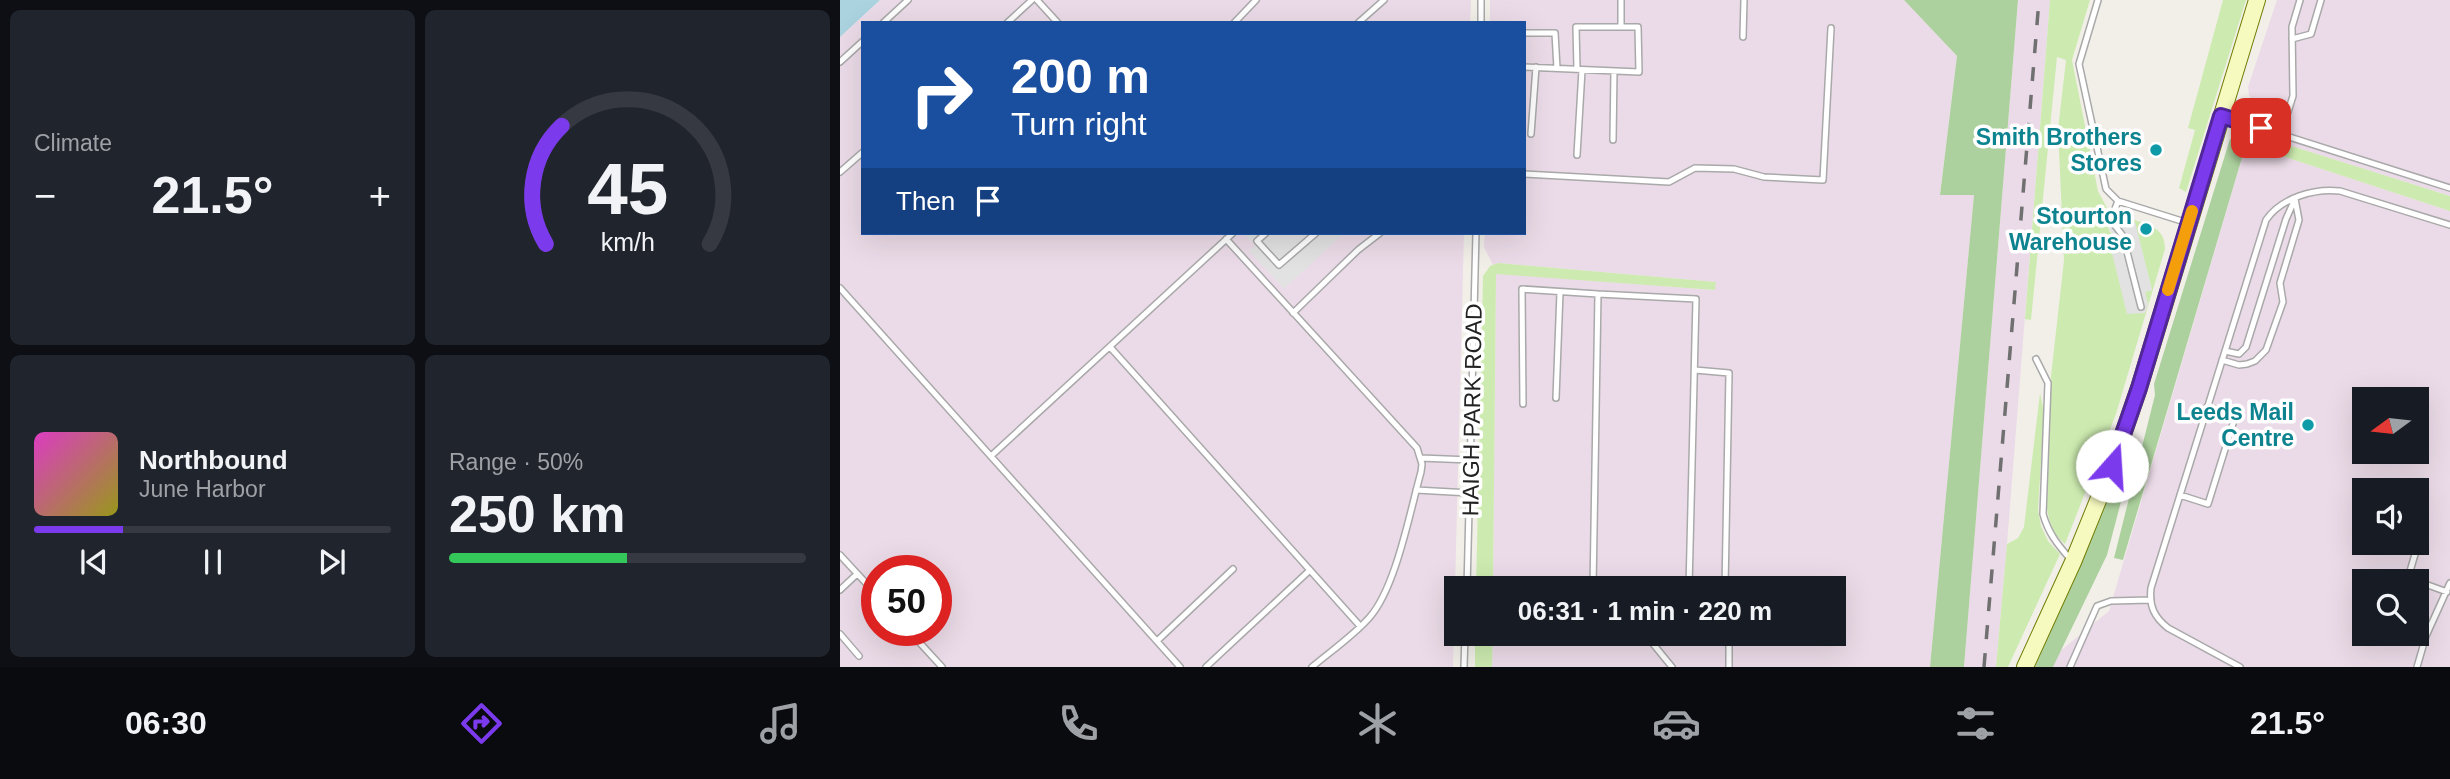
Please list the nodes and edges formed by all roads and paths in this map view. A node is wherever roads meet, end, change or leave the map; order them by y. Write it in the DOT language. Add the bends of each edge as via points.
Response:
graph roads {
  1 [pos="908,0"];
  2 [pos="1035,0"];
  3 [pos="1256,0"];
  4 [pos="1384,0"];
  5 [pos="1481,0"];
  6 [pos="1621,0"];
  7 [pos="1744,0"];
  8 [pos="2098,0"];
  9 [pos="2257,0"];
  10 [pos="2300,0"];
  11 [pos="2321,0"];
  12 [pos="885,21"];
  13 [pos="1009,21"];
  14 [pos="1056,21"];
  15 [pos="1236,21"];
  16 [pos="1360,21"];
  17 [pos="1481,21"];
  18 [pos="1621,27"];
  19 [pos="1831,29"];
  20 [pos="1526,33"];
  21 [pos="1743,37"];
  22 [pos="2292,39"];
  23 [pos="861,43"];
  24 [pos="840,62"];
  25 [pos="1526,67"];
  26 [pos="1536,68"];
  27 [pos="1557,68"];
  28 [pos="1579,69"];
  29 [pos="1614,71"];
  30 [pos="2221,116"];
  31 [pos="1531,134"];
  32 [pos="2281,134"];
  33 [pos="1614,140"];
  34 [pos="861,154"];
  35 [pos="1577,155"];
  36 [pos="840,172"];
  37 [pos="1526,174"];
  38 [pos="2450,188"];
  39 [pos="2295,199"];
  40 [pos="2118,201"];
  41 [pos="2188,223"];
  42 [pos="2450,225"];
  43 [pos="1231,235"];
  44 [pos="1264,235"];
  45 [pos="1314,235"];
  46 [pos="1377,235"];
  47 [pos="1476,235"];
  48 [pos="1226,239"];
  49 [pos="840,288"];
  50 [pos="1560,292"];
  51 [pos="1598,294"];
  52 [pos="2141,307"];
  53 [pos="1293,313"];
  54 [pos="1110,347"];
  55 [pos="2225,351"];
  56 [pos="2036,359"];
  57 [pos="2222,360"];
  58 [pos="1695,370"];
  59 [pos="1556,398"];
  60 [pos="1523,404"];
  61 [pos="2207,407"];
  62 [pos="991,457"];
  63 [pos="1421,458"];
  64 [pos="1470,460"];
  65 [pos="1416,490"];
  66 [pos="1470,493"];
  67 [pos="2180,495"];
  68 [pos="840,555"];
  69 [pos="2073,562"];
  70 [pos="1233,569"];
  71 [pos="1310,570"];
  72 [pos="857,574"];
  73 [pos="1467,576"];
  74 [pos="1593,576"];
  75 [pos="1689,576"];
  76 [pos="1725,576"];
  77 [pos="861,578"];
  78 [pos="2429,583"];
  79 [pos="2449,587"];
  80 [pos="840,590"];
  81 [pos="2150,600"];
  82 [pos="1360,626"];
  83 [pos="840,634"];
  84 [pos="1157,641"];
  85 [pos="923,646"];
  86 [pos="1465,646"];
  87 [pos="1655,646"];
  88 [pos="1729,646"];
  89 [pos="859,656"];
  90 [pos="942,667"];
  91 [pos="1180,667"];
  92 [pos="1206,667"];
  93 [pos="1312,667"];
  94 [pos="1464,667"];
  95 [pos="1672,667"];
  96 [pos="1729,667"];
  97 [pos="2025,667"];
  98 [pos="2070,667"];
  99 [pos="2239,667"];
  100 [pos="2417,667"];
  1 -- 12 [label="lane"];
  2 -- 13 [label="lane"];
  2 -- 14 [label="lane"];
  3 -- 15 [label="lane"];
  4 -- 16 [label="lane"];
  5 -- 17 [label="lane"];
  6 -- 18 [label="lane"];
  7 -- 21 [label="lane"];
  8 -- 40 [label="lane" via="2079,64 2103,180"];
  9 -- 30 [label="main road"];
  10 -- 22 [label="lane"];
  11 -- 22 [label="lane" via="2311,34"];
  18 -- 28 [label="lane" via="1576,27"];
  18 -- 29 [label="lane" via="1638,27 1639,72"];
  19 -- 37 [label="lane" via="1823,180 1695,168 1669,182"];
  20 -- 27 [label="lane" via="1555,33"];
  22 -- 32 [label="lane" via="2293,96"];
  23 -- 24 [label="lane"];
  25 -- 26 [label="lane"];
  26 -- 27 [label="lane"];
  26 -- 31 [label="lane"];
  27 -- 28 [label="lane"];
  28 -- 29 [label="lane"];
  28 -- 35 [label="lane"];
  29 -- 33 [label="lane"];
  30 -- 32 [label="lane"];
  30 -- 41 [label="main road"];
  32 -- 38 [label="lane"];
  34 -- 36 [label="lane"];
  39 -- 42 [label="lane" via="2324,189 2340,191"];
  39 -- 55 [label="lane" via="2274,208 2266,220"];
  39 -- 55 [label="lane" via="2246,347 2239,354"];
  39 -- 57 [label="lane" via="2299,220 2280,283 2283,302 2266,350 2247,364"];
  40 -- 41 [label="lane"];
  40 -- 52 [label="lane" via="2113,223 2123,236"];
  41 -- 69 [label="main road" via="2112,466"];
  43 -- 48 [label="lane"];
  44 -- 45 [label="lane" via="1257,241 1279,265"];
  46 -- 53 [label="lane"];
  47 -- 64 [label="lane, HAIGH PARK ROAD"];
  48 -- 53 [label="lane"];
  48 -- 54 [label="lane"];
  49 -- 62 [label="lane"];
  50 -- 51 [label="lane"];
  50 -- 59 [label="lane"];
  50 -- 60 [label="lane" via="1522,289"];
  51 -- 58 [label="lane" via="1696,299"];
  51 -- 74 [label="lane"];
  53 -- 63 [label="lane" via="1417,448"];
  54 -- 62 [label="lane"];
  54 -- 71 [label="lane"];
  55 -- 57 [label="lane"];
  56 -- 69 [label="lane" via="2048,383 2043,514 2055,542"];
  57 -- 61 [label="lane"];
  58 -- 75 [label="lane"];
  58 -- 76 [label="lane" via="1729,373"];
  61 -- 67 [label="lane"];
  61 -- 67 [label="lane" via="2236,414 2208,504"];
  62 -- 84 [label="lane"];
  63 -- 64 [label="lane"];
  63 -- 65 [label="lane"];
  64 -- 66 [label="lane, HAIGH PARK ROAD"];
  65 -- 66 [label="lane"];
  65 -- 82 [label="lane" via="1382,601"];
  66 -- 73 [label="lane, HAIGH PARK ROAD"];
  67 -- 81 [label="lane"];
  68 -- 72 [label="lane"];
  69 -- 97 [label="main road"];
  70 -- 84 [label="lane"];
  71 -- 82 [label="lane"];
  71 -- 92 [label="lane"];
  72 -- 77 [label="lane"];
  72 -- 80 [label="lane"];
  78 -- 79 [label="lane"];
  79 -- 100 [label="lane"];
  81 -- 98 [label="lane" via="2097,606"];
  81 -- 99 [label="lane" via="2168,628"];
  82 -- 93 [label="lane"];
  83 -- 89 [label="lane"];
  84 -- 91 [label="lane"];
  85 -- 90 [label="lane"];
  86 -- 94 [label="lane"];
  87 -- 95 [label="lane"];
  88 -- 96 [label="lane"];
}
